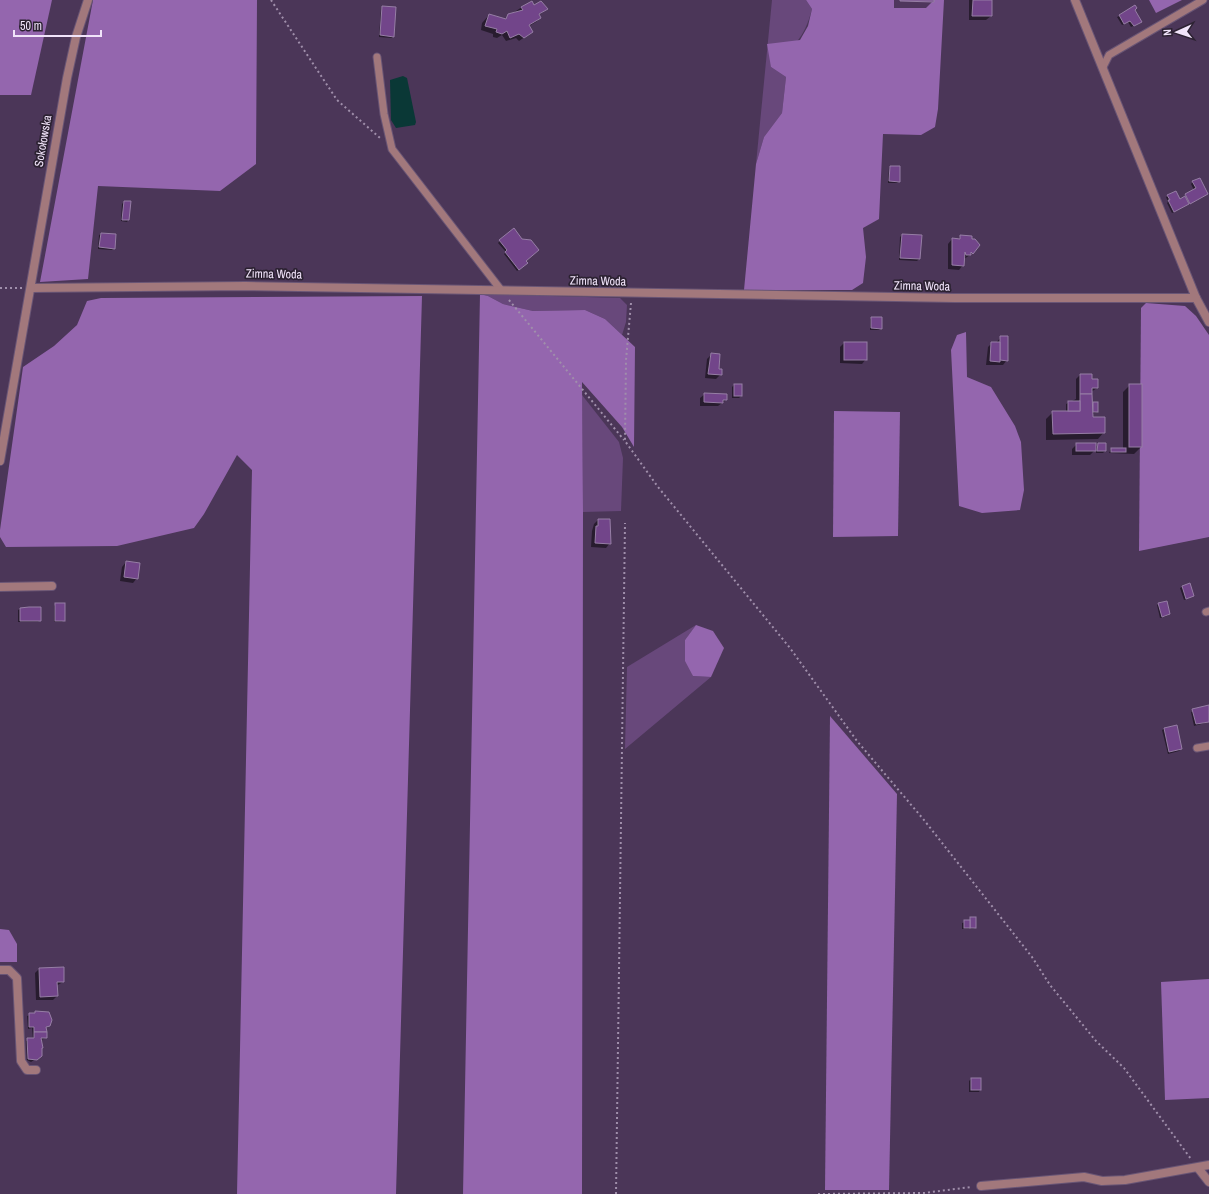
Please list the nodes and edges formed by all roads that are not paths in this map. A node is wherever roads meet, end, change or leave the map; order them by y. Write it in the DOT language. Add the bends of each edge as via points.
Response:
graph roads {
  1 [pos="88,0"];
  2 [pos="1075,0"];
  3 [pos="1203,0"];
  4 [pos="377,57"];
  5 [pos="1103,67"];
  6 [pos="31,288"];
  7 [pos="501,290"];
  8 [pos="1196,298"];
  9 [pos="1209,322"];
  10 [pos="0,461"];
  11 [pos="52,586"];
  12 [pos="0,587"];
  13 [pos="1209,746"];
  14 [pos="1197,748"];
  15 [pos="0,970"];
  16 [pos="36,1070"];
  17 [pos="1209,1165"];
  18 [pos="1198,1168"];
  19 [pos="1209,1182"];
  20 [pos="981,1186"];
  1 -- 6 [label="street, Sokołowska" via="67,78"];
  2 -- 5 [label="street"];
  3 -- 5 [label="lane" via="1109,55"];
  4 -- 7 [label="lane" via="384,114 392,149"];
  5 -- 8 [label="street"];
  6 -- 7 [label="street, Zimna Woda" via="246,286"];
  6 -- 10 [label="street, Sokołowska"];
  7 -- 8 [label="street, Zimna Woda" via="954,298"];
  8 -- 9 [label="street"];
  11 -- 12 [label="street"];
  13 -- 14 [label="lane"];
  15 -- 16 [label="street" via="9,970 17,978 20,1061 27,1070"];
  17 -- 18 [label="street"];
  18 -- 19 [label="street"];
  18 -- 20 [label="street" via="1125,1180 1102,1181 1084,1177"];
}
